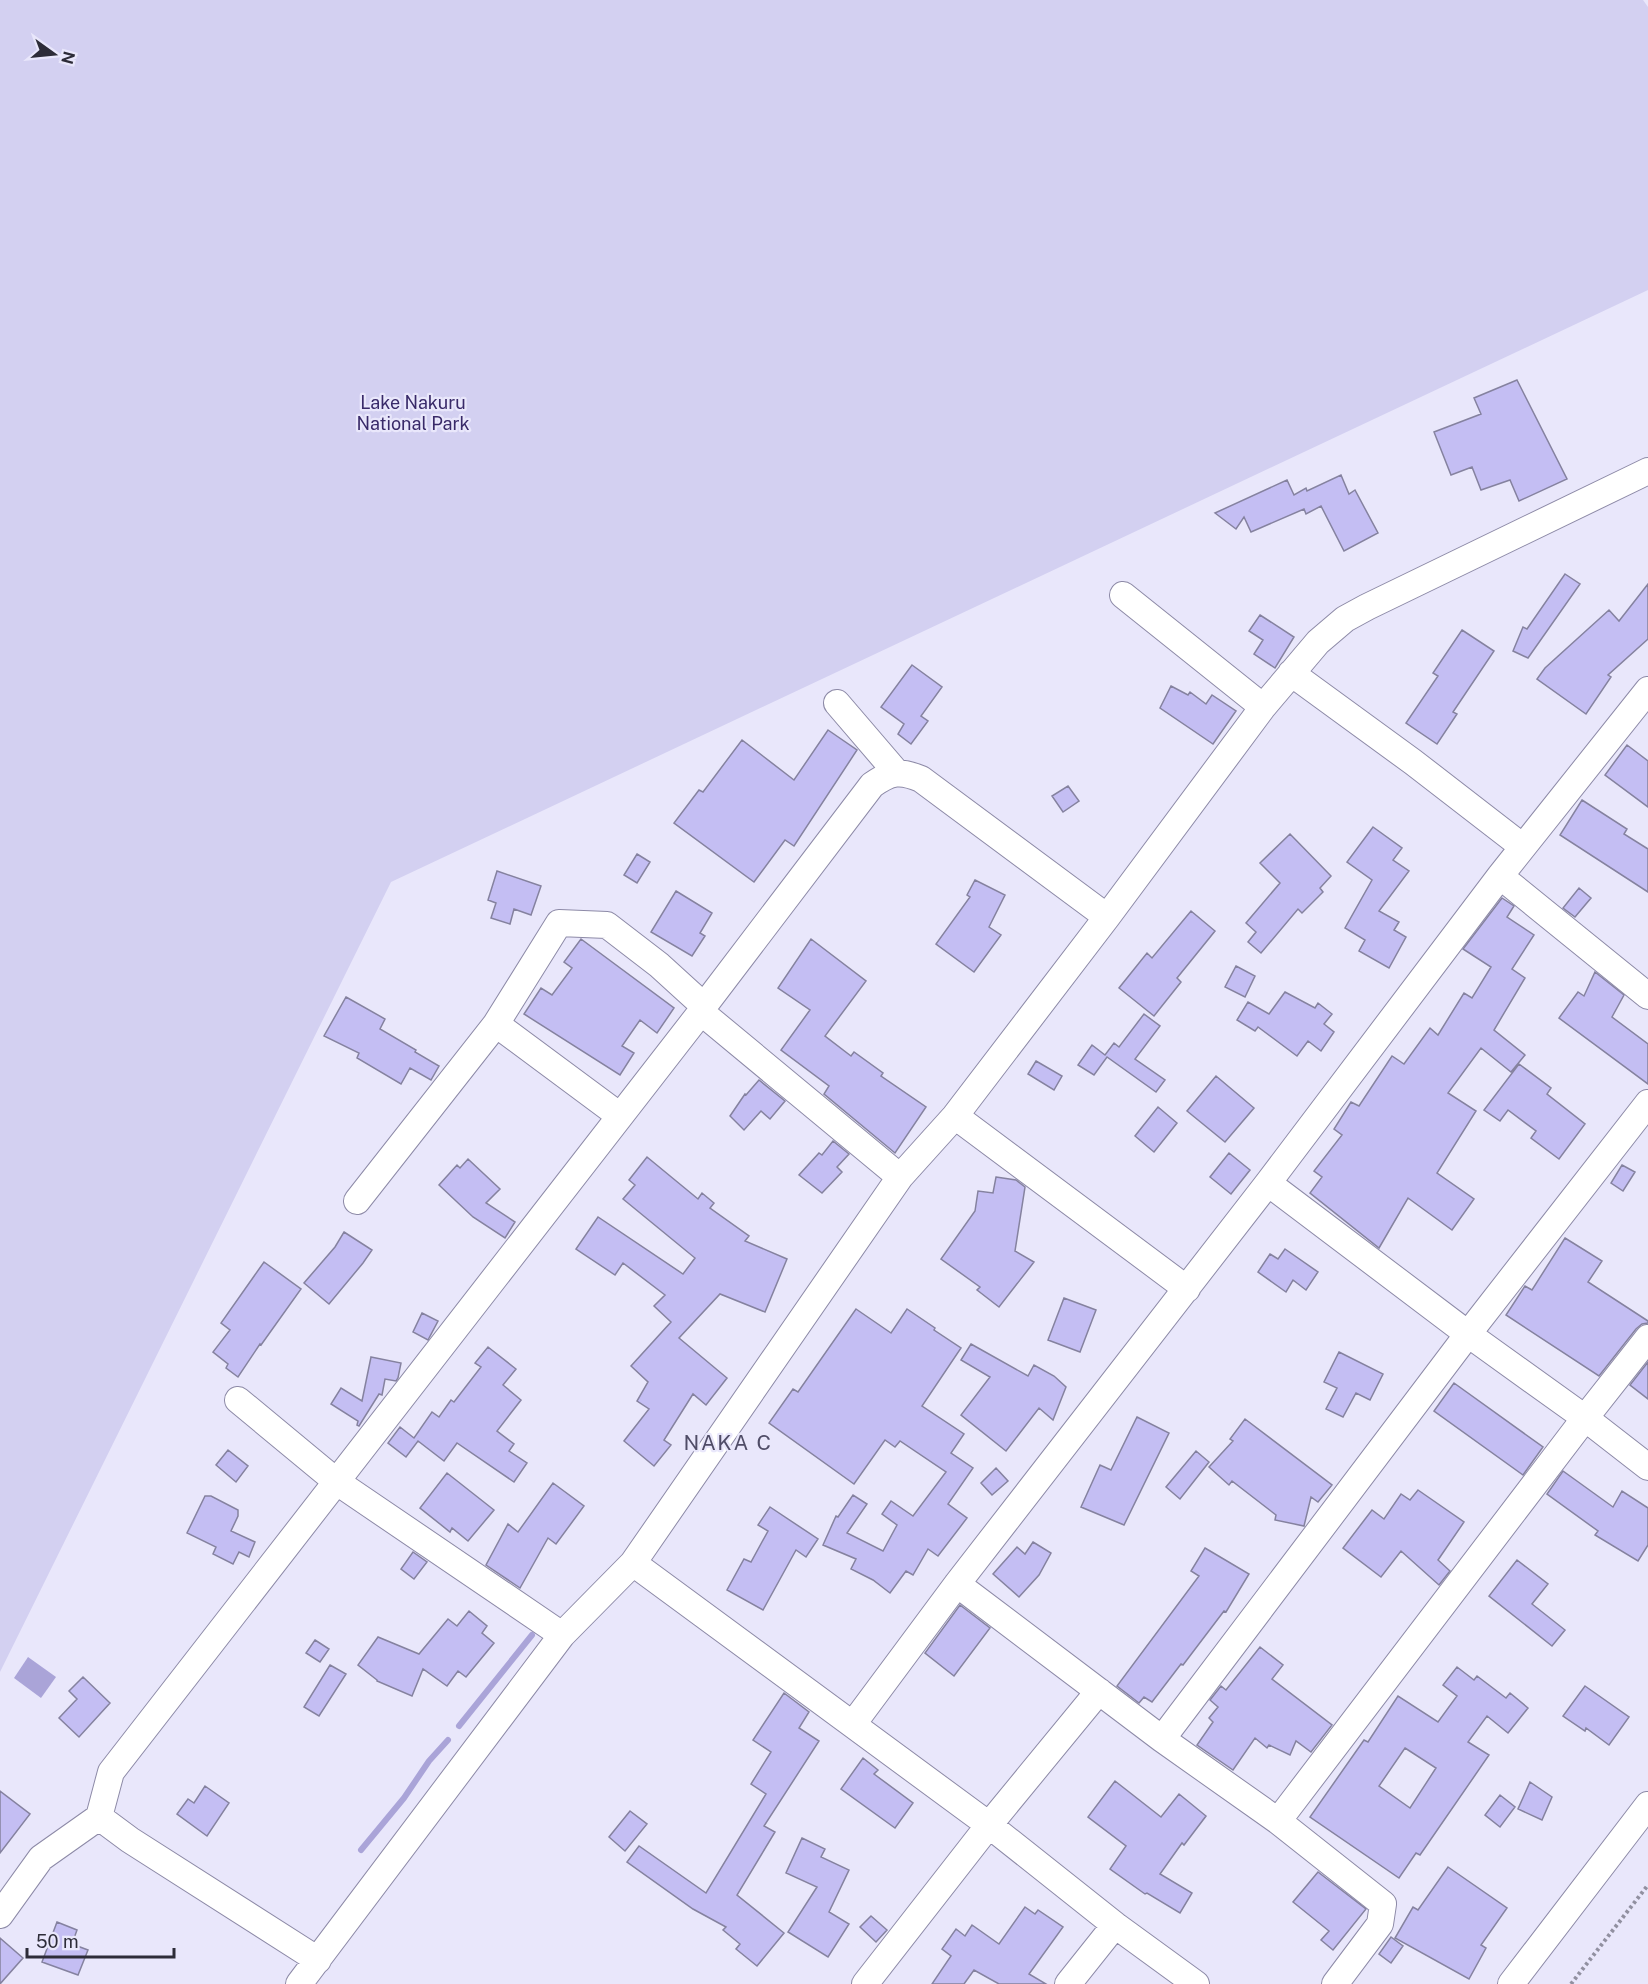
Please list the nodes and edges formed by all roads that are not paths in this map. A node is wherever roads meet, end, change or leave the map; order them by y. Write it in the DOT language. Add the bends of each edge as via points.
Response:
graph roads {
  1 [pos="1648,471"];
  2 [pos="1123,595"];
  3 [pos="1291,673"];
  4 [pos="1648,690"];
  5 [pos="837,703"];
  6 [pos="1263,707"];
  7 [pos="897,773"];
  8 [pos="1523,847"];
  9 [pos="1500,876"];
  10 [pos="1107,917"];
  11 [pos="1648,996"];
  12 [pos="703,1009"];
  13 [pos="495,1024"];
  14 [pos="1648,1103"];
  15 [pos="620,1116"];
  16 [pos="955,1116"];
  17 [pos="900,1177"];
  18 [pos="1268,1182"];
  19 [pos="357,1201"];
  20 [pos="1186,1289"];
  21 [pos="1468,1334"];
  22 [pos="1648,1338"];
  23 [pos="238,1400"];
  24 [pos="1585,1418"];
  25 [pos="1648,1467"];
  26 [pos="337,1482"];
  27 [pos="633,1563"];
  28 [pos="957,1584"];
  29 [pos="562,1635"];
  30 [pos="1099,1690"];
  31 [pos="853,1724"];
  32 [pos="1162,1739"];
  33 [pos="1648,1805"];
  34 [pos="99,1817"];
  35 [pos="1278,1821"];
  36 [pos="989,1825"];
  37 [pos="0,1915"];
  38 [pos="1115,1925"];
  39 [pos="318,1960"];
  40 [pos="300,1984"];
  41 [pos="865,1984"];
  42 [pos="1068,1984"];
  43 [pos="1196,1984"];
  44 [pos="1335,1984"];
  45 [pos="1511,1984"];
  1 -- 3 [label="street" via="1345,619 1317,642"];
  2 -- 6 [label="street"];
  3 -- 6 [label="street"];
  3 -- 8 [label="street"];
  4 -- 8 [label="street"];
  5 -- 7 [label="street"];
  6 -- 10 [label="street"];
  7 -- 10 [label="street" via="921,778"];
  7 -- 12 [label="street" via="872,785"];
  8 -- 9 [label="street"];
  9 -- 11 [label="street"];
  9 -- 18 [label="street"];
  10 -- 16 [label="street"];
  12 -- 13 [label="street" via="659,965 607,925 559,923"];
  12 -- 15 [label="street"];
  12 -- 17 [label="street"];
  13 -- 15 [label="street"];
  13 -- 19 [label="street"];
  14 -- 21 [label="street"];
  15 -- 26 [label="street"];
  16 -- 17 [label="street"];
  16 -- 20 [label="street"];
  17 -- 27 [label="street"];
  18 -- 20 [label="street"];
  18 -- 21 [label="street"];
  20 -- 28 [label="street"];
  21 -- 24 [label="street"];
  21 -- 32 [label="street"];
  22 -- 24 [label="street"];
  23 -- 26 [label="street"];
  24 -- 25 [label="street"];
  24 -- 35 [label="street"];
  26 -- 29 [label="street"];
  26 -- 34 [label="street" via="111,1772"];
  27 -- 29 [label="street"];
  27 -- 31 [label="street"];
  28 -- 30 [label="street"];
  28 -- 31 [label="street"];
  29 -- 39 [label="street"];
  30 -- 32 [label="street"];
  30 -- 36 [label="street"];
  31 -- 36 [label="street"];
  32 -- 35 [label="street"];
  33 -- 45 [label="street"];
  34 -- 37 [label="street" via="41,1858"];
  34 -- 39 [label="street"];
  35 -- 44 [label="street" via="1383,1904 1380,1924"];
  36 -- 38 [label="street"];
  36 -- 41 [label="street"];
  38 -- 42 [label="street"];
  38 -- 43 [label="street"];
  39 -- 40 [label="street"];
}
